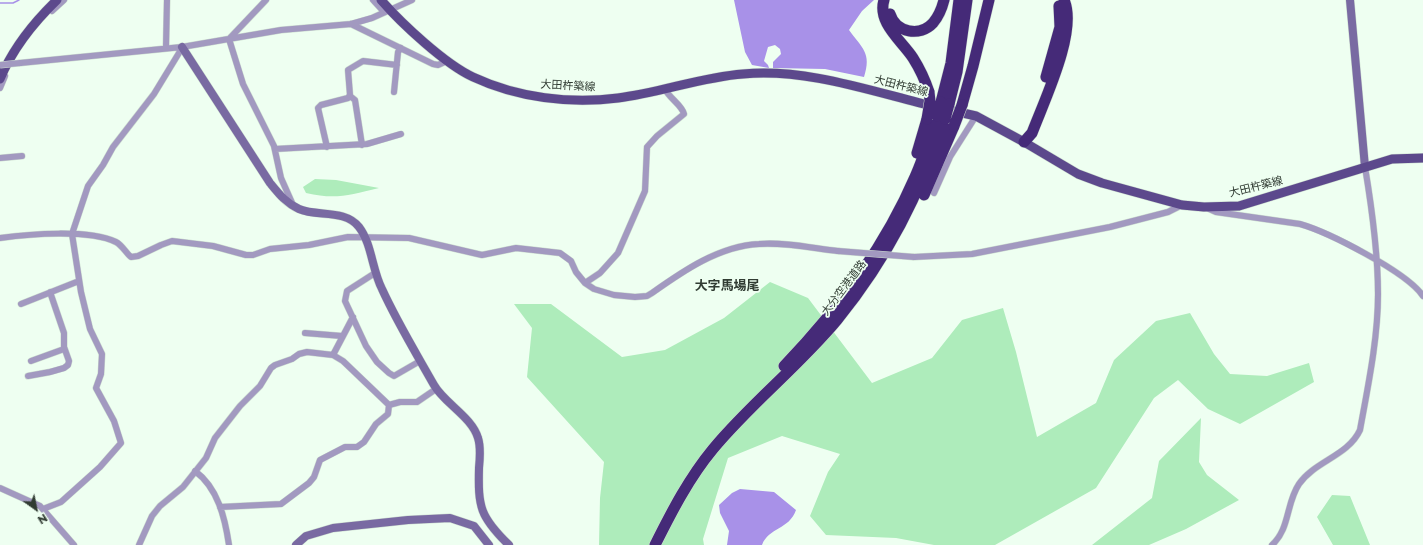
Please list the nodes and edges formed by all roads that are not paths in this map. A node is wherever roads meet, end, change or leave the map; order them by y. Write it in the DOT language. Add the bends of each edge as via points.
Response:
graph roads {
  1 [pos="57,0"];
  2 [pos="64,0"];
  3 [pos="167,0"];
  4 [pos="266,0"];
  5 [pos="373,0"];
  6 [pos="381,0"];
  7 [pos="386,0"];
  8 [pos="412,0"];
  9 [pos="884,0"];
  10 [pos="889,0"];
  11 [pos="944,0"];
  12 [pos="960,0"];
  13 [pos="968,0"];
  14 [pos="989,0"];
  15 [pos="1052,0"];
  16 [pos="1058,0"];
  17 [pos="1064,0"];
  18 [pos="1069,0"];
  19 [pos="1350,0"];
  20 [pos="389,10"];
  21 [pos="351,24"];
  22 [pos="1064,25"];
  23 [pos="229,39"];
  24 [pos="166,47"];
  25 [pos="182,47"];
  26 [pos="401,48"];
  27 [pos="447,62"];
  28 [pos="0,65"];
  29 [pos="397,65"];
  30 [pos="0,79"];
  31 [pos="0,88"];
  32 [pos="665,89"];
  33 [pos="394,92"];
  34 [pos="350,96"];
  35 [pos="945,103"];
  36 [pos="976,116"];
  37 [pos="936,118"];
  38 [pos="402,134"];
  39 [pos="1024,142"];
  40 [pos="362,145"];
  41 [pos="327,147"];
  42 [pos="275,149"];
  43 [pos="22,156"];
  44 [pos="0,158"];
  45 [pos="1423,158"];
  46 [pos="1365,167"];
  47 [pos="934,193"];
  48 [pos="293,205"];
  49 [pos="1182,205"];
  50 [pos="1204,207"];
  51 [pos="72,234"];
  52 [pos="0,238"];
  53 [pos="365,239"];
  54 [pos="1376,261"];
  55 [pos="375,273"];
  56 [pos="79,281"];
  57 [pos="586,283"];
  58 [pos="50,292"];
  59 [pos="1423,296"];
  60 [pos="20,304"];
  61 [pos="352,316"];
  62 [pos="836,321"];
  63 [pos="305,333"];
  64 [pos="342,336"];
  65 [pos="64,348"];
  66 [pos="332,355"];
  67 [pos="420,360"];
  68 [pos="31,361"];
  69 [pos="28,376"];
  70 [pos="436,389"];
  71 [pos="389,405"];
  72 [pos="195,471"];
  73 [pos="0,488"];
  74 [pos="220,507"];
  75 [pos="43,509"];
  76 [pos="74,545"];
  77 [pos="139,545"];
  78 [pos="229,545"];
  79 [pos="296,545"];
  80 [pos="489,545"];
  81 [pos="509,545"];
  82 [pos="652,545"];
  83 [pos="655,545"];
  84 [pos="1272,545"];
  1 -- 30 [label="main road" via="10,55"];
  2 -- 31 [label="street" via="28,37 10,63"];
  3 -- 24 [label="street"];
  4 -- 23 [label="street"];
  5 -- 20 [label="street"];
  6 -- 20 [label="main road, 大田杵築線"];
  7 -- 20 [label="street"];
  8 -- 20 [label="street"];
  9 -- 37 [label="highway, bridge" via="882,5 889,28 922,72"];
  10 -- 11 [label="highway" via="888,8 896,25 910,32 921,31 934,22"];
  12 -- 35 [label="highway, 大分空港道路"];
  13 -- 35 [label="highway, 大分空港道路" via="957,72"];
  14 -- 62 [label="highway, bridge" via="962,105 932,179 905,230 881,267"];
  15 -- 22 [label="highway"];
  16 -- 22 [label="highway"];
  17 -- 22 [label="highway"];
  18 -- 22 [label="highway"];
  19 -- 46 [label="street"];
  20 -- 21 [label="street"];
  20 -- 27 [label="main road, 大田杵築線"];
  21 -- 23 [label="street" via="281,30"];
  21 -- 26 [label="street"];
  22 -- 39 [label="highway" via="1059,62 1032,133"];
  23 -- 25 [label="street"];
  23 -- 42 [label="street" via="243,84"];
  24 -- 25 [label="street"];
  24 -- 28 [label="street, bridge"];
  25 -- 48 [label="street" via="270,183 284,200"];
  25 -- 51 [label="street" via="154,94 113,147 88,186"];
  26 -- 27 [label="street" via="433,64"];
  26 -- 29 [label="street"];
  27 -- 32 [label="main road, 大田杵築線" via="472,77 497,87 534,96 584,100 619,98"];
  29 -- 33 [label="street"];
  29 -- 34 [label="street" via="363,61 348,70"];
  32 -- 36 [label="main road, 大田杵築線" via="710,78 743,74 784,74 815,78"];
  32 -- 57 [label="street" via="684,114 656,136 647,148 645,191 618,253 600,273"];
  34 -- 40 [label="street" via="355,100"];
  34 -- 41 [label="street" via="318,108"];
  35 -- 37 [label="highway, 大分空港道路, bridge"];
  36 -- 39 [label="main road, 大田杵築線"];
  36 -- 47 [label="street" via="950,157"];
  37 -- 62 [label="highway, 大分空港道路" via="928,168 904,219 870,276"];
  37 -- 82 [label="highway, 大分空港道路" via="872,259 819,328 728,421 695,462 677,491"];
  38 -- 40 [label="street"];
  39 -- 49 [label="main road, 大田杵築線" via="1078,174"];
  40 -- 41 [label="street"];
  41 -- 42 [label="street"];
  42 -- 48 [label="street" via="281,178"];
  43 -- 44 [label="street"];
  45 -- 46 [label="main road, 大田杵築線" via="1392,159"];
  46 -- 50 [label="main road, 大田杵築線" via="1239,206"];
  46 -- 54 [label="street"];
  48 -- 53 [label="street" via="300,210 342,217 351,221 358,226"];
  49 -- 50 [label="main road, 大田杵築線"];
  49 -- 57 [label="street, bridge" via="1168,212 1110,227 972,254 914,257 775,244 745,246 691,266 647,296 614,295 594,289"];
  50 -- 54 [label="street" via="1216,212 1300,224 1357,249"];
  51 -- 52 [label="street"];
  51 -- 53 [label="street" via="115,242 131,257 172,241 213,246 253,255 270,249 309,245 333,239"];
  51 -- 56 [label="street"];
  53 -- 55 [label="street"];
  53 -- 57 [label="street" via="410,238 482,256 516,248 555,252 567,257"];
  54 -- 59 [label="street" via="1396,272"];
  54 -- 84 [label="street" via="1378,295 1372,357 1360,430 1351,444 1316,468 1300,484 1284,528"];
  55 -- 61 [label="street" via="347,291 345,301"];
  55 -- 67 [label="street"];
  56 -- 58 [label="street"];
  56 -- 75 [label="street" via="90,329 102,354 101,374 96,388 114,421 121,443 100,467 61,502"];
  58 -- 60 [label="street"];
  58 -- 65 [label="street" via="64,333"];
  61 -- 64 [label="street"];
  61 -- 67 [label="street" via="366,346 377,362 389,373 394,376"];
  62 -- 83 [label="highway, 大分空港道路" via="713,449 689,482"];
  63 -- 64 [label="street"];
  64 -- 66 [label="street"];
  65 -- 68 [label="street"];
  65 -- 69 [label="street" via="68,365"];
  66 -- 71 [label="street" via="343,361"];
  66 -- 72 [label="street" via="308,352 271,368 260,386 240,406 215,438 206,458"];
  67 -- 70 [label="street"];
  70 -- 71 [label="street" via="417,402"];
  70 -- 81 [label="street" via="473,428 478,437 481,506 486,520"];
  71 -- 74 [label="street" via="388,414 376,424 364,442 357,447 345,447 320,460 309,483 281,504"];
  72 -- 74 [label="street" via="208,483"];
  72 -- 77 [label="street" via="183,487 152,516"];
  73 -- 75 [label="street"];
  74 -- 78 [label="street" via="226,523"];
  75 -- 76 [label="street"];
  79 -- 80 [label="street" via="306,536 333,528 450,518 474,526"];
}
